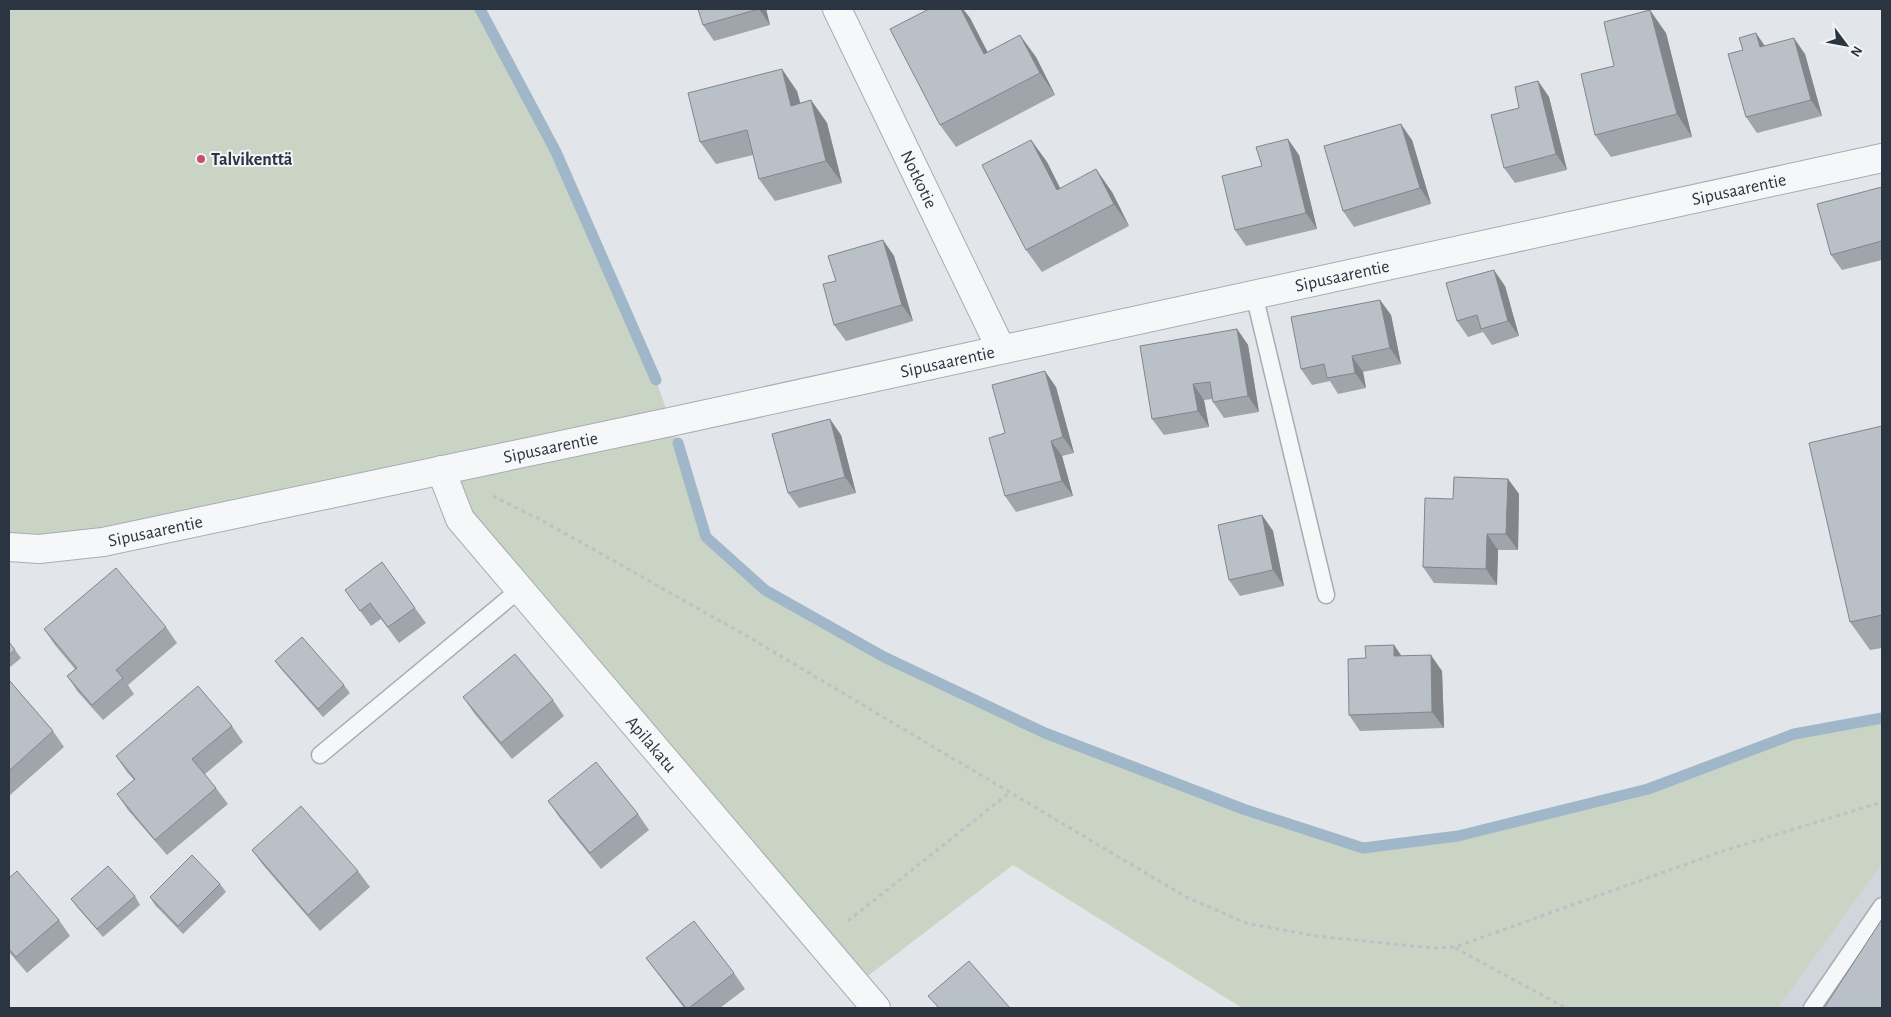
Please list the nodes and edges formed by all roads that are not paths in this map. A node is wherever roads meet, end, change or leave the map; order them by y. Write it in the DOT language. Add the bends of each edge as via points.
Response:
graph roads {
  1 [pos="837,9"];
  2 [pos="1882,158"];
  3 [pos="1254,294"];
  4 [pos="1001,349"];
  5 [pos="441,470"];
  6 [pos="9,548"];
  7 [pos="520,589"];
  8 [pos="1326,595"];
  9 [pos="320,755"];
  10 [pos="1882,906"];
  11 [pos="876,1008"];
  12 [pos="1812,1008"];
  1 -- 4 [label="street, Notkotie"];
  2 -- 3 [label="street, Sipusaarentie"];
  3 -- 4 [label="street, Sipusaarentie"];
  3 -- 8 [label="lane"];
  4 -- 5 [label="street, Sipusaarentie"];
  5 -- 6 [label="street, Sipusaarentie" via="103,542 39,549"];
  5 -- 7 [label="street, Apilakatu" via="460,519"];
  7 -- 9 [label="lane"];
  7 -- 11 [label="street, Apilakatu"];
  10 -- 12 [label="lane"];
}
